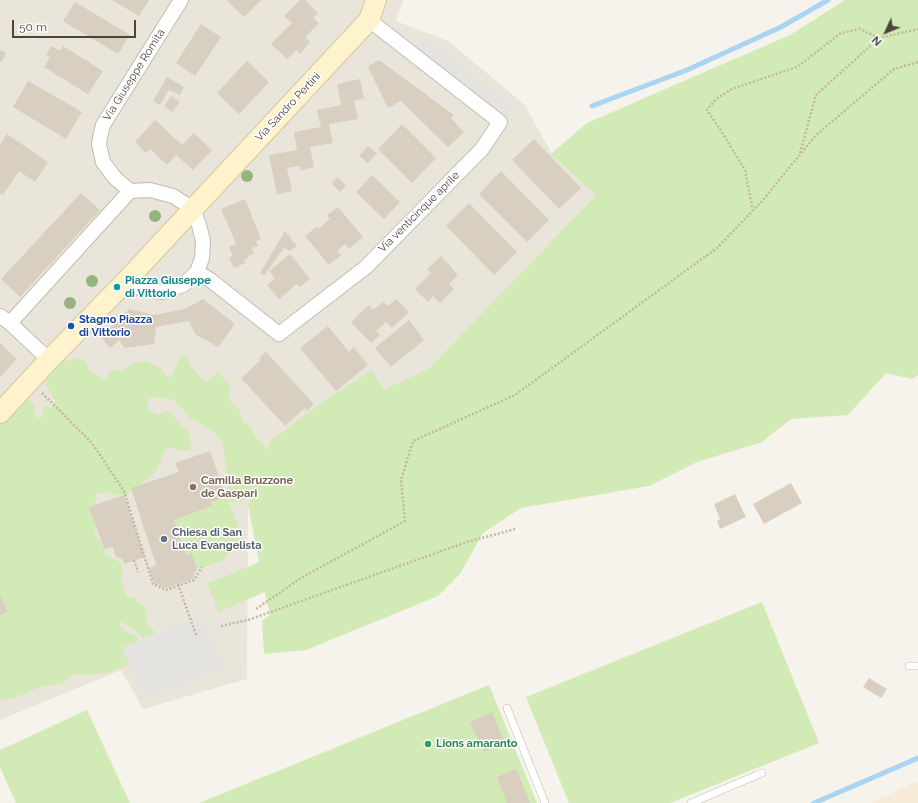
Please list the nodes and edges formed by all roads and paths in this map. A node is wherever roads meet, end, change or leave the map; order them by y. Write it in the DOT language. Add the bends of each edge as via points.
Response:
graph roads {
  1 [pos="181,0"];
  2 [pos="376,0"];
  3 [pos="368,20"];
  4 [pos="918,29"];
  5 [pos="879,38"];
  6 [pos="918,62"];
  7 [pos="799,156"];
  8 [pos="130,191"];
  9 [pos="193,209"];
  10 [pos="753,211"];
  11 [pos="198,272"];
  12 [pos="126,281"];
  13 [pos="5,319"];
  14 [pos="49,360"];
  15 [pos="40,392"];
  16 [pos="0,413"];
  17 [pos="515,529"];
  18 [pos="134,560"];
  19 [pos="202,567"];
  20 [pos="138,572"];
  21 [pos="178,584"];
  22 [pos="256,609"];
  23 [pos="221,626"];
  24 [pos="196,635"];
  25 [pos="908,666"];
  26 [pos="918,666"];
  27 [pos="507,708"];
  28 [pos="762,773"];
  29 [pos="545,803"];
  30 [pos="691,803"];
  1 -- 8 [label="street, Via Giuseppe Romita" via="103,125 99,144 103,162"];
  2 -- 3 [label="street, Via Sandro Pertini"];
  3 -- 9 [label="street, Via Sandro Pertini"];
  3 -- 11 [label="street, Via venticinque aprile" via="500,122 482,149 366,267 279,334"];
  4 -- 5 [label="path"];
  5 -- 7 [label="path" via="816,95"];
  5 -- 10 [label="path" via="860,29 842,33 797,68 732,89 716,99 707,110 745,170"];
  6 -- 7 [label="path" via="894,69 816,135"];
  7 -- 10 [label="path"];
  8 -- 9 [label="street" via="150,190 173,196"];
  8 -- 13 [label="street"];
  9 -- 11 [label="street" via="203,241"];
  9 -- 12 [label="street"];
  10 -- 22 [label="path" via="717,248 514,395 413,442 401,480 405,521 301,578"];
  11 -- 12 [label="street" via="183,285 162,292 140,288"];
  12 -- 14 [label="street"];
  13 -- 14 [label="street"];
  14 -- 16 [label="street"];
  15 -- 21 [label="path" via="92,443 124,491 153,584 166,590"];
  17 -- 23 [label="path" via="467,542 248,620"];
  18 -- 20 [label="path"];
  19 -- 21 [label="path" via="194,580"];
  21 -- 24 [label="path"];
  25 -- 26 [label="lane"];
  27 -- 29 [label="lane"];
  28 -- 30 [label="lane"];
}
